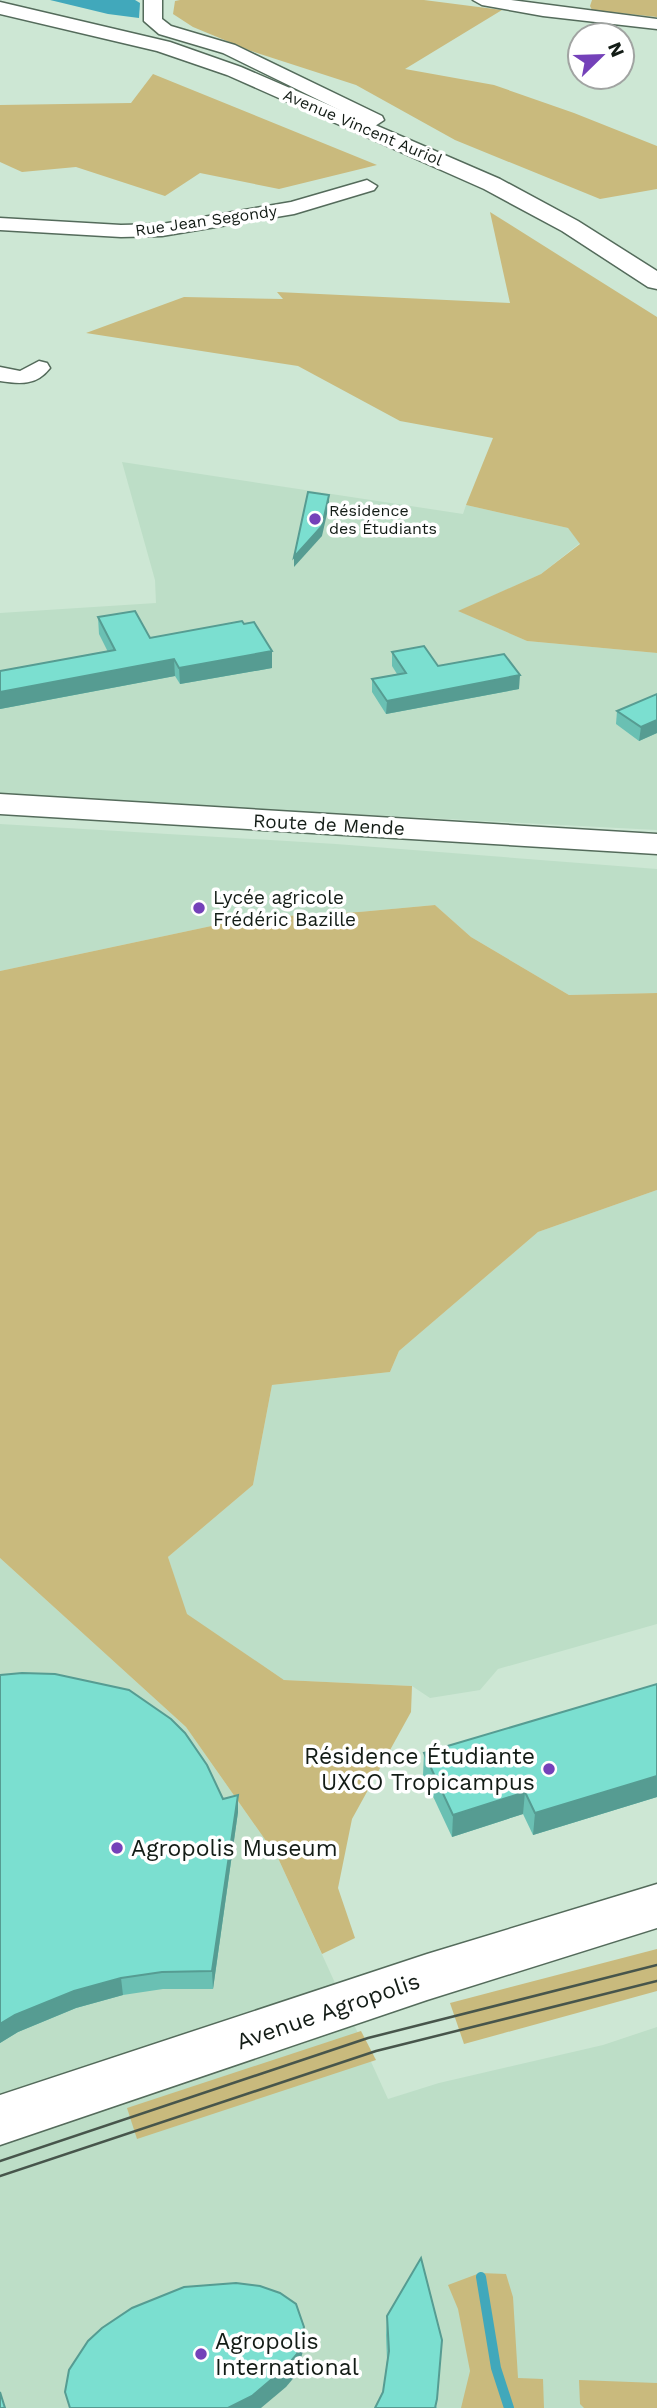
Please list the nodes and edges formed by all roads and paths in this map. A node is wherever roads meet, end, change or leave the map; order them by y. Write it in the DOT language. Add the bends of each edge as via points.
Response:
graph roads {
  1 [pos="153,0"];
  2 [pos="482,0"];
  3 [pos="0,1"];
  4 [pos="0,10"];
  5 [pos="657,24"];
  6 [pos="375,120"];
  7 [pos="368,186"];
  8 [pos="0,224"];
  9 [pos="657,267"];
  10 [pos="657,282"];
  11 [pos="39,368"];
  12 [pos="0,374"];
  13 [pos="0,804"];
  14 [pos="657,844"];
  15 [pos="657,1906"];
  16 [pos="0,2120"];
  1 -- 6 [label="street, Avenue Vincent Auriol" via="153,22 165,30 229,49"];
  2 -- 5 [label="street"];
  3 -- 6 [label="main road, Avenue Vincent Auriol" via="223,55"];
  4 -- 10 [label="main road, Avenue Vincent Auriol" via="163,46 234,71 520,198"];
  6 -- 9 [label="main road, Avenue Vincent Auriol" via="532,193"];
  7 -- 8 [label="street, Rue Jean Segondy" via="294,208 162,230"];
  11 -- 12 [label="street" via="24,378"];
  13 -- 14 [label="main road, Route de Mende"];
  15 -- 16 [label="main road, Avenue Agropolis"];
}
